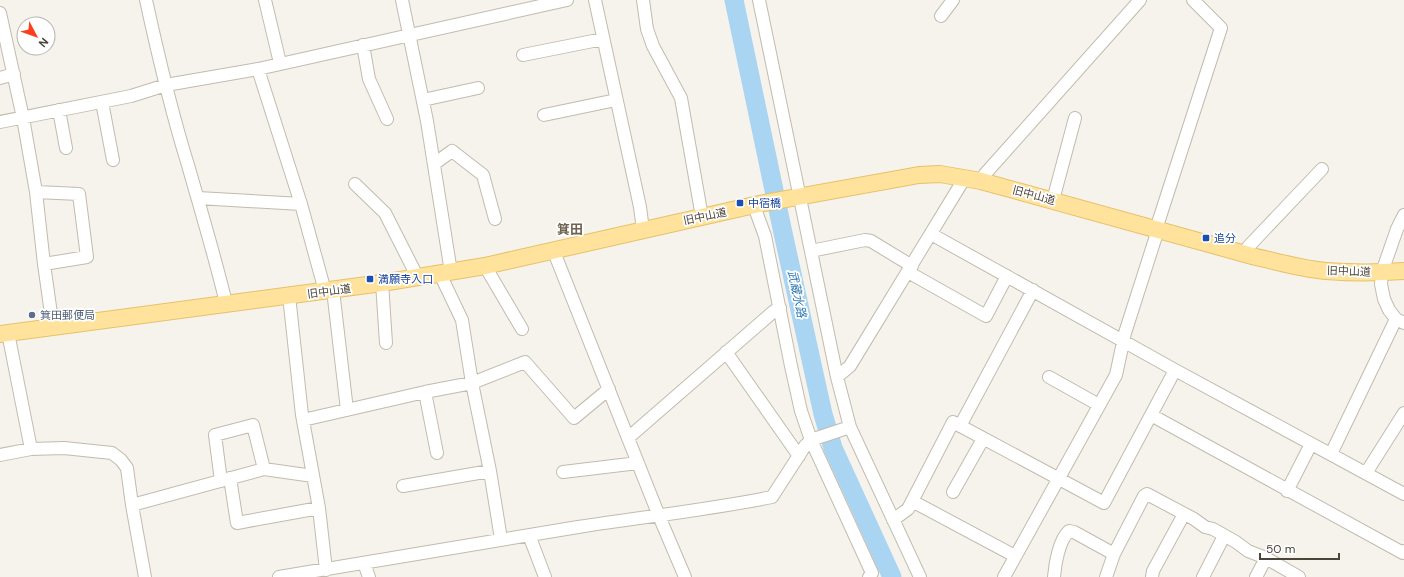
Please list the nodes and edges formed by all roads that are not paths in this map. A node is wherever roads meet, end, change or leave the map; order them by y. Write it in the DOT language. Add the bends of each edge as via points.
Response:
graph roads {
  1 [pos="146,0"];
  2 [pos="265,0"];
  3 [pos="402,0"];
  4 [pos="567,0"];
  5 [pos="595,0"];
  6 [pos="643,0"];
  7 [pos="759,0"];
  8 [pos="953,0"];
  9 [pos="1140,0"];
  10 [pos="1193,0"];
  11 [pos="0,13"];
  12 [pos="941,16"];
  13 [pos="410,35"];
  14 [pos="603,38"];
  15 [pos="363,44"];
  16 [pos="522,55"];
  17 [pos="280,63"];
  18 [pos="258,68"];
  19 [pos="14,74"];
  20 [pos="0,78"];
  21 [pos="166,85"];
  22 [pos="478,88"];
  23 [pos="423,100"];
  24 [pos="616,100"];
  25 [pos="102,102"];
  26 [pos="60,110"];
  27 [pos="544,115"];
  28 [pos="23,118"];
  29 [pos="1074,118"];
  30 [pos="387,119"];
  31 [pos="0,122"];
  32 [pos="66,148"];
  33 [pos="113,160"];
  34 [pos="434,164"];
  35 [pos="1322,169"];
  36 [pos="963,178"];
  37 [pos="981,181"];
  38 [pos="355,184"];
  39 [pos="36,192"];
  40 [pos="797,197"];
  41 [pos="198,198"];
  42 [pos="1053,200"];
  43 [pos="301,204"];
  44 [pos="758,205"];
  45 [pos="1404,215"];
  46 [pos="702,217"];
  47 [pos="495,219"];
  48 [pos="643,230"];
  49 [pos="1157,230"];
  50 [pos="931,234"];
  51 [pos="811,251"];
  52 [pos="554,252"];
  53 [pos="1244,253"];
  54 [pos="44,264"];
  55 [pos="485,266"];
  56 [pos="910,269"];
  57 [pos="1404,271"];
  58 [pos="1382,272"];
  59 [pos="446,273"];
  60 [pos="1007,276"];
  61 [pos="418,278"];
  62 [pos="382,283"];
  63 [pos="1033,290"];
  64 [pos="329,291"];
  65 [pos="289,296"];
  66 [pos="226,303"];
  67 [pos="780,308"];
  68 [pos="1400,321"];
  69 [pos="53,328"];
  70 [pos="522,329"];
  71 [pos="4,334"];
  72 [pos="1124,341"];
  73 [pos="386,343"];
  74 [pos="726,352"];
  75 [pos="1175,370"];
  76 [pos="1049,376"];
  77 [pos="837,377"];
  78 [pos="472,383"];
  79 [pos="609,389"];
  80 [pos="425,392"];
  81 [pos="1099,405"];
  82 [pos="347,410"];
  83 [pos="1404,413"];
  84 [pos="1151,415"];
  85 [pos="303,420"];
  86 [pos="960,426"];
  87 [pos="845,428"];
  88 [pos="628,438"];
  89 [pos="814,438"];
  90 [pos="983,439"];
  91 [pos="1311,444"];
  92 [pos="31,450"];
  93 [pos="437,452"];
  94 [pos="1331,454"];
  95 [pos="0,455"];
  96 [pos="799,456"];
  97 [pos="638,463"];
  98 [pos="264,469"];
  99 [pos="490,471"];
  100 [pos="563,472"];
  101 [pos="1366,473"];
  102 [pos="313,476"];
  103 [pos="1058,478"];
  104 [pos="226,480"];
  105 [pos="403,486"];
  106 [pos="1288,491"];
  107 [pos="953,492"];
  108 [pos="1404,494"];
  109 [pos="912,501"];
  110 [pos="132,505"];
  111 [pos="319,508"];
  112 [pos="1184,514"];
  113 [pos="659,516"];
  114 [pos="893,520"];
  115 [pos="529,535"];
  116 [pos="1224,536"];
  117 [pos="501,539"];
  118 [pos="1404,551"];
  119 [pos="1114,554"];
  120 [pos="1015,556"];
  121 [pos="1266,558"];
  122 [pos="364,563"];
  123 [pos="326,570"];
  124 [pos="145,577"];
  125 [pos="279,577"];
  126 [pos="369,577"];
  127 [pos="545,577"];
  128 [pos="685,577"];
  129 [pos="869,577"];
  130 [pos="920,577"];
  131 [pos="1004,577"];
  132 [pos="1054,577"];
  133 [pos="1106,577"];
  134 [pos="1152,577"];
  135 [pos="1203,577"];
  136 [pos="1256,577"];
  137 [pos="1299,577"];
  1 -- 21 [label="street"];
  2 -- 17 [label="street"];
  3 -- 13 [label="street"];
  4 -- 13 [label="street"];
  5 -- 14 [label="street"];
  6 -- 46 [label="street" via="652,46 681,98"];
  7 -- 40 [label="street"];
  8 -- 12 [label="street"];
  9 -- 37 [label="street" via="984,174"];
  10 -- 49 [label="street" via="1221,28"];
  11 -- 19 [label="street"];
  13 -- 15 [label="street"];
  13 -- 23 [label="street"];
  14 -- 16 [label="street"];
  14 -- 24 [label="street"];
  15 -- 17 [label="street"];
  15 -- 30 [label="street" via="369,79"];
  17 -- 18 [label="street"];
  18 -- 21 [label="street"];
  18 -- 43 [label="street"];
  19 -- 20 [label="street"];
  19 -- 28 [label="street"];
  21 -- 25 [label="street"];
  21 -- 41 [label="street"];
  22 -- 23 [label="street"];
  23 -- 34 [label="street"];
  24 -- 27 [label="street"];
  24 -- 48 [label="street"];
  25 -- 26 [label="street"];
  25 -- 33 [label="street"];
  26 -- 28 [label="street"];
  26 -- 32 [label="street"];
  28 -- 31 [label="street"];
  28 -- 39 [label="street"];
  29 -- 42 [label="street"];
  34 -- 47 [label="street" via="452,151 483,175"];
  34 -- 59 [label="street"];
  35 -- 53 [label="street"];
  36 -- 37 [label="main road, 旧中山道"];
  36 -- 40 [label="main road, 旧中山道" via="929,173"];
  36 -- 50 [label="street"];
  37 -- 42 [label="main road, 旧中山道"];
  38 -- 61 [label="street" via="385,214"];
  39 -- 54 [label="street"];
  39 -- 54 [label="street" via="79,194 87,257"];
  40 -- 44 [label="main road, 旧中山道"];
  40 -- 51 [label="street"];
  41 -- 43 [label="street"];
  41 -- 66 [label="street"];
  42 -- 49 [label="main road, 旧中山道"];
  43 -- 64 [label="street"];
  44 -- 46 [label="main road, 旧中山道"];
  44 -- 67 [label="street"];
  45 -- 58 [label="street"];
  46 -- 48 [label="main road, 旧中山道"];
  48 -- 52 [label="main road, 旧中山道"];
  49 -- 53 [label="main road, 旧中山道"];
  49 -- 72 [label="street"];
  50 -- 56 [label="street"];
  50 -- 60 [label="street"];
  51 -- 56 [label="street" via="871,241"];
  51 -- 77 [label="street"];
  52 -- 55 [label="main road, 旧中山道"];
  52 -- 79 [label="street"];
  53 -- 58 [label="main road, 旧中山道" via="1325,271"];
  54 -- 69 [label="street"];
  55 -- 59 [label="main road, 旧中山道"];
  55 -- 70 [label="street"];
  56 -- 60 [label="street" via="986,316"];
  56 -- 77 [label="street" via="850,366"];
  57 -- 58 [label="main road, 旧中山道"];
  58 -- 68 [label="street" via="1384,299 1389,310"];
  59 -- 61 [label="main road, 旧中山道"];
  59 -- 78 [label="street" via="462,320"];
  60 -- 63 [label="street"];
  61 -- 62 [label="main road, 旧中山道"];
  62 -- 64 [label="main road, 旧中山道"];
  62 -- 73 [label="street"];
  63 -- 72 [label="street"];
  63 -- 86 [label="street"];
  64 -- 65 [label="main road, 旧中山道"];
  64 -- 82 [label="street"];
  65 -- 66 [label="main road, 旧中山道"];
  65 -- 85 [label="street"];
  66 -- 69 [label="main road, 旧中山道"];
  67 -- 74 [label="street"];
  67 -- 89 [label="street" via="802,411"];
  68 -- 94 [label="street"];
  69 -- 71 [label="main road, 旧中山道"];
  71 -- 92 [label="street"];
  72 -- 75 [label="street"];
  72 -- 81 [label="street" via="1116,375"];
  74 -- 88 [label="street"];
  74 -- 96 [label="street"];
  75 -- 84 [label="street"];
  75 -- 91 [label="street"];
  76 -- 81 [label="street"];
  77 -- 87 [label="street"];
  78 -- 79 [label="street" via="525,362 574,418"];
  78 -- 80 [label="street"];
  78 -- 99 [label="street"];
  79 -- 88 [label="street"];
  80 -- 82 [label="street"];
  80 -- 93 [label="street"];
  81 -- 103 [label="street"];
  82 -- 85 [label="street"];
  83 -- 101 [label="street"];
  84 -- 103 [label="street" via="1104,503"];
  84 -- 106 [label="street"];
  85 -- 102 [label="street"];
  86 -- 90 [label="street"];
  86 -- 109 [label="street" via="953,422"];
  87 -- 89 [label="street"];
  87 -- 114 [label="street"];
  88 -- 97 [label="street"];
  89 -- 96 [label="street"];
  89 -- 129 [label="street" via="872,573"];
  90 -- 103 [label="street"];
  90 -- 107 [label="street"];
  91 -- 94 [label="street"];
  91 -- 106 [label="street"];
  92 -- 95 [label="street"];
  92 -- 110 [label="street" via="64,448 112,453 127,468"];
  94 -- 101 [label="street"];
  96 -- 113 [label="street" via="772,497"];
  97 -- 100 [label="street"];
  97 -- 113 [label="street"];
  98 -- 102 [label="street"];
  98 -- 104 [label="street"];
  98 -- 104 [label="street" via="253,426 215,435"];
  99 -- 105 [label="street"];
  99 -- 117 [label="street"];
  101 -- 108 [label="street"];
  102 -- 111 [label="street"];
  103 -- 120 [label="street"];
  104 -- 110 [label="street"];
  104 -- 111 [label="street" via="237,523"];
  106 -- 118 [label="street" via="1403,553"];
  109 -- 114 [label="street" via="908,509"];
  109 -- 120 [label="street"];
  110 -- 124 [label="street"];
  111 -- 123 [label="street"];
  112 -- 116 [label="street"];
  112 -- 119 [label="street" via="1147,494"];
  112 -- 134 [label="street"];
  113 -- 115 [label="street"];
  113 -- 128 [label="street"];
  114 -- 130 [label="street"];
  115 -- 117 [label="street"];
  115 -- 127 [label="street"];
  116 -- 121 [label="street" via="1248,551"];
  116 -- 135 [label="street"];
  117 -- 122 [label="street"];
  119 -- 132 [label="street" via="1069,531 1061,544"];
  119 -- 133 [label="street"];
  120 -- 131 [label="street"];
  121 -- 136 [label="street"];
  121 -- 137 [label="street"];
  122 -- 123 [label="street"];
  122 -- 126 [label="street"];
  123 -- 125 [label="street"];
}
